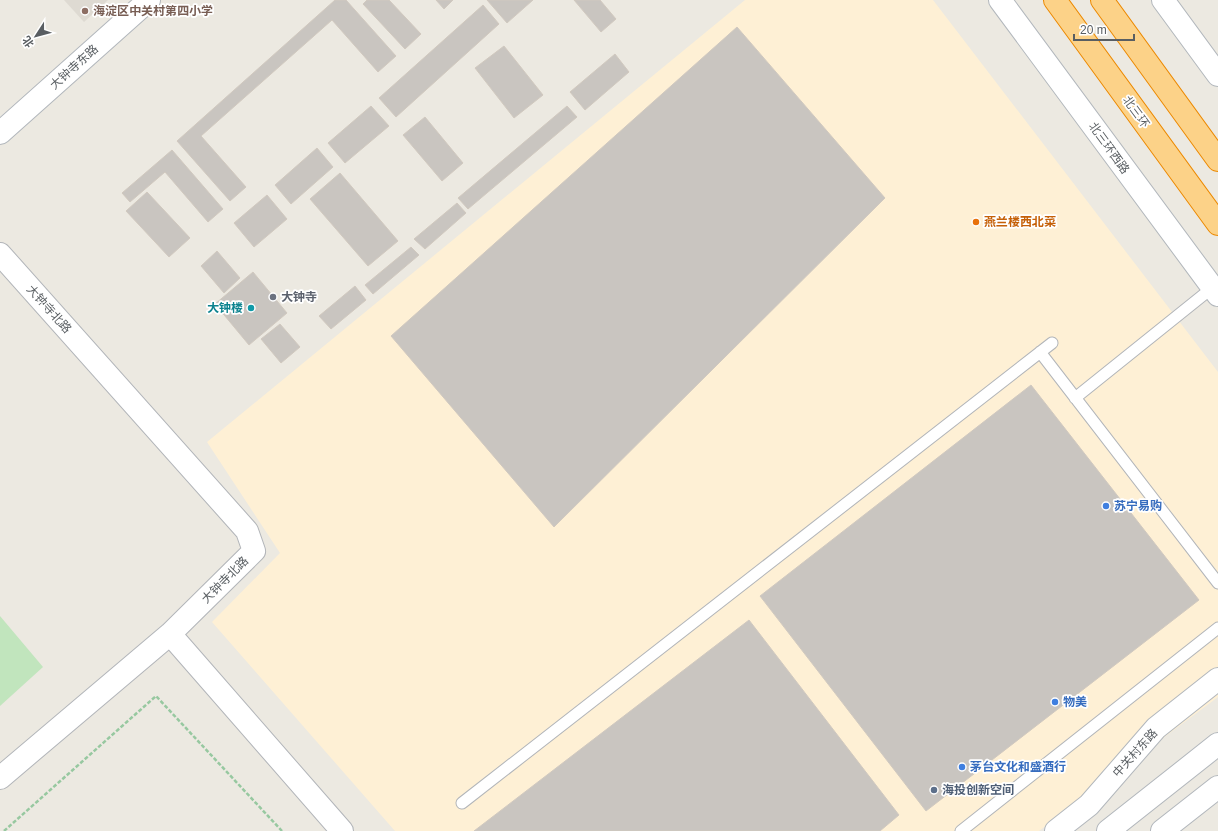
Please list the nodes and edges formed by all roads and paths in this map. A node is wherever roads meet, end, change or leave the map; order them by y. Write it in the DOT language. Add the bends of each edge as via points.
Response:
graph roads {
  1 [pos="149,0"];
  2 [pos="1000,0"];
  3 [pos="1055,0"];
  4 [pos="1102,0"];
  5 [pos="1163,0"];
  6 [pos="1218,75"];
  7 [pos="0,133"];
  8 [pos="1218,160"];
  9 [pos="1218,224"];
  10 [pos="0,254"];
  11 [pos="1215,292"];
  12 [pos="1052,343"];
  13 [pos="1040,352"];
  14 [pos="1075,398"];
  15 [pos="1218,584"];
  16 [pos="1218,628"];
  17 [pos="170,634"];
  18 [pos="1218,679"];
  19 [pos="1218,744"];
  20 [pos="0,778"];
  21 [pos="1218,788"];
  22 [pos="462,803"];
  23 [pos="4,831"];
  24 [pos="282,831"];
  25 [pos="342,831"];
  26 [pos="961,831"];
  27 [pos="1056,831"];
  28 [pos="1108,831"];
  29 [pos="1162,831"];
  1 -- 7 [label="street, 大钟寺东路"];
  2 -- 11 [label="street, 北三环西路"];
  3 -- 9 [label="highway, 北三环"];
  4 -- 8 [label="highway"];
  5 -- 6 [label="street"];
  10 -- 17 [label="street, 大钟寺北路" via="247,531 254,551"];
  11 -- 14 [label="lane"];
  12 -- 13 [label="lane"];
  13 -- 14 [label="lane"];
  13 -- 22 [label="lane"];
  14 -- 15 [label="lane"];
  16 -- 26 [label="lane"];
  17 -- 20 [label="street"];
  17 -- 25 [label="street"];
  18 -- 27 [label="street, 中关村东路" via="1156,728 1089,805"];
  19 -- 28 [label="street"];
  21 -- 29 [label="street"];
  23 -- 24 [label="path" via="156,696"];
}
